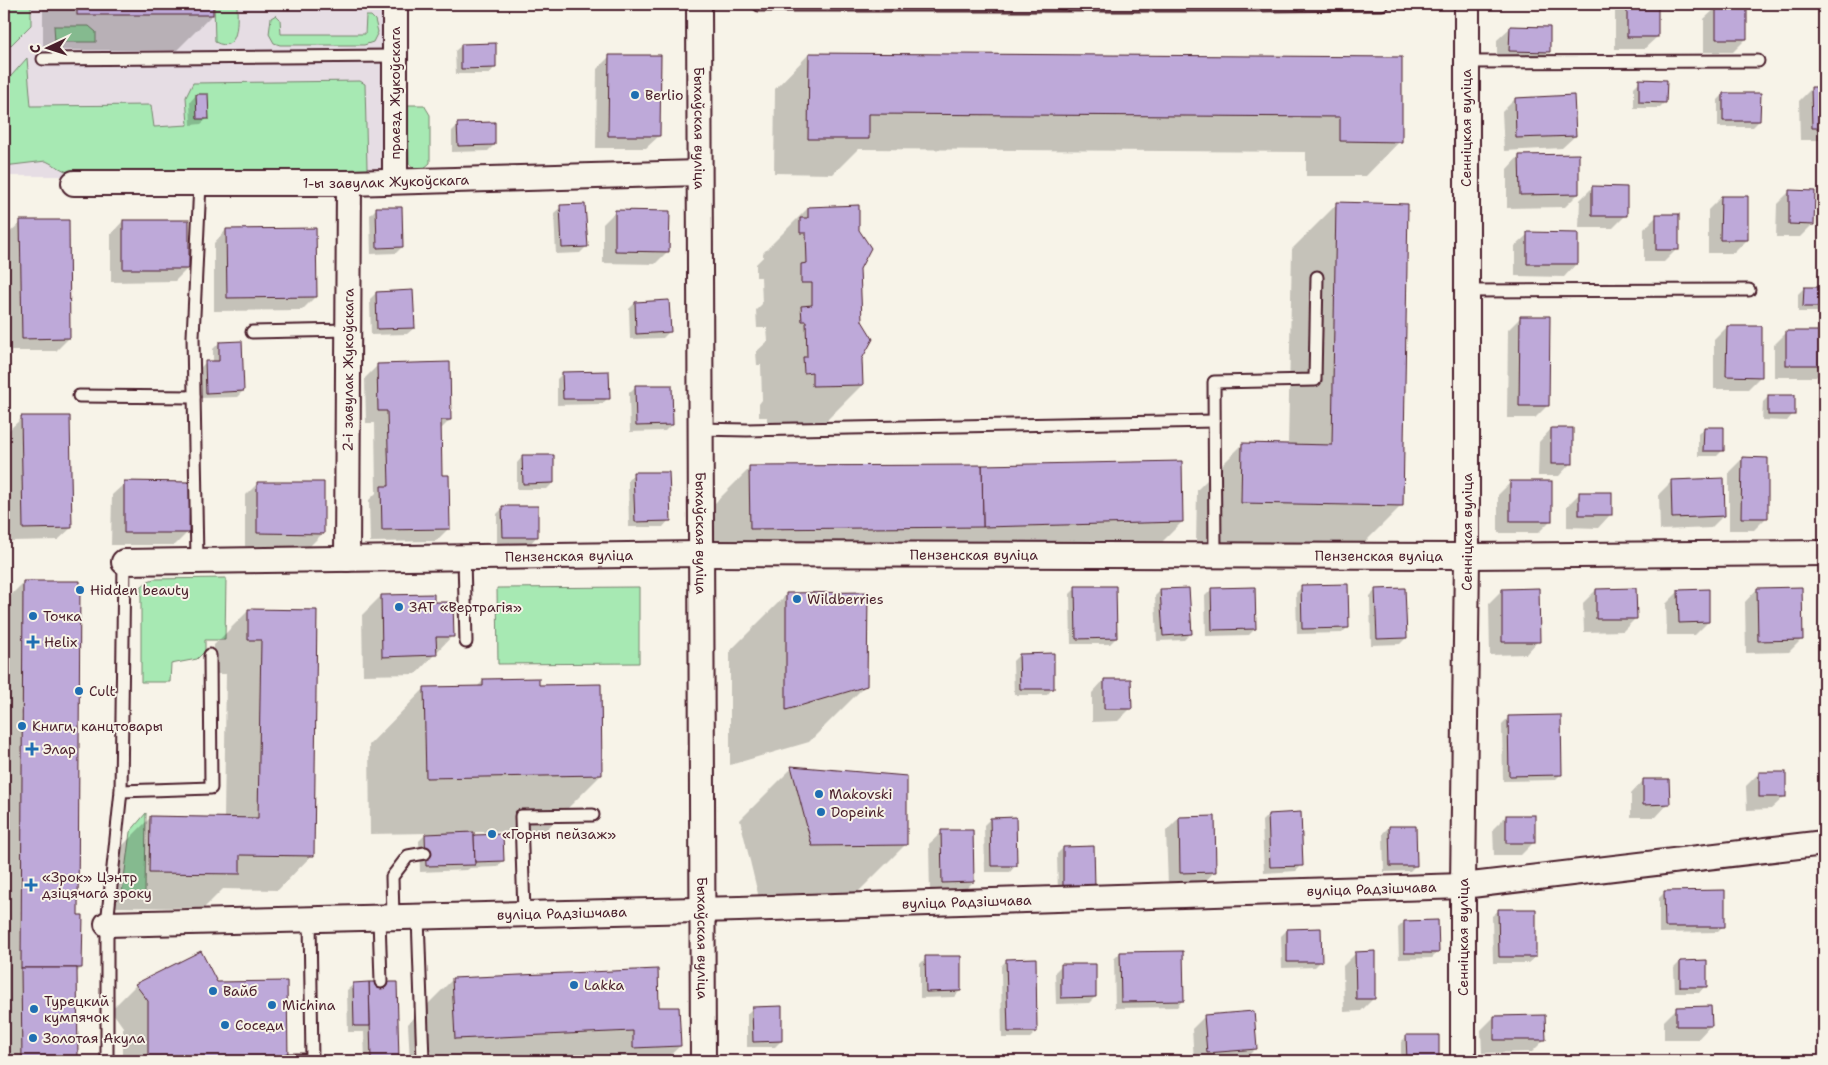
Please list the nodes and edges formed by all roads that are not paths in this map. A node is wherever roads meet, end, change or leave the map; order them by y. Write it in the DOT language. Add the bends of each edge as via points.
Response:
graph roads {
  1 [pos="395,4"];
  2 [pos="699,4"];
  3 [pos="1382,4"];
  4 [pos="1467,4"];
  5 [pos="759,5"];
  6 [pos="1257,5"];
  7 [pos="395,56"];
  8 [pos="43,59"];
  9 [pos="1758,61"];
  10 [pos="1466,62"];
  11 [pos="699,173"];
  12 [pos="395,181"];
  13 [pos="200,183"];
  14 [pos="349,183"];
  15 [pos="74,184"];
  16 [pos="1317,277"];
  17 [pos="1749,290"];
  18 [pos="1466,291"];
  19 [pos="348,330"];
  20 [pos="252,332"];
  21 [pos="79,396"];
  22 [pos="194,397"];
  23 [pos="1214,421"];
  24 [pos="700,429"];
  25 [pos="1824,553"];
  26 [pos="699,554"];
  27 [pos="1215,555"];
  28 [pos="1467,556"];
  29 [pos="464,557"];
  30 [pos="347,559"];
  31 [pos="197,560"];
  32 [pos="124,562"];
  33 [pos="466,642"];
  34 [pos="210,655"];
  35 [pos="121,791"];
  36 [pos="593,815"];
  37 [pos="1824,843"];
  38 [pos="426,853"];
  39 [pos="1462,886"];
  40 [pos="701,910"];
  41 [pos="524,914"];
  42 [pos="418,917"];
  43 [pos="386,918"];
  44 [pos="310,919"];
  45 [pos="107,924"];
  46 [pos="381,982"];
  47 [pos="288,1060"];
  48 [pos="107,1061"];
  49 [pos="312,1061"];
  50 [pos="423,1061"];
  51 [pos="702,1061"];
  52 [pos="1463,1061"];
  1 -- 7 [label="street, праезд Жукоўскага"];
  2 -- 11 [label="street, Быхаўская вуліца"];
  3 -- 6 [label="lane"];
  4 -- 10 [label="street, Сенніцкая вуліца"];
  5 -- 6 [label="lane"];
  7 -- 8 [label="lane"];
  7 -- 12 [label="street, праезд Жукоўскага"];
  9 -- 10 [label="lane"];
  10 -- 18 [label="street, Сенніцкая вуліца"];
  11 -- 12 [label="street, 1-ы завулак Жукоўскага"];
  11 -- 24 [label="street, Быхаўская вуліца"];
  12 -- 14 [label="street, 1-ы завулак Жукоўскага"];
  13 -- 14 [label="street, 1-ы завулак Жукоўскага"];
  13 -- 15 [label="street, 1-ы завулак Жукоўскага"];
  13 -- 22 [label="lane" via="193,337"];
  14 -- 19 [label="street, 2-і завулак Жукоўскага"];
  16 -- 23 [label="lane" via="1315,380 1214,382"];
  17 -- 18 [label="lane"];
  18 -- 28 [label="street, Сенніцкая вуліца"];
  19 -- 20 [label="lane"];
  19 -- 30 [label="street, 2-і завулак Жукоўскага"];
  21 -- 22 [label="lane"];
  22 -- 31 [label="lane"];
  23 -- 24 [label="lane"];
  23 -- 27 [label="lane"];
  24 -- 26 [label="street, Быхаўская вуліца"];
  25 -- 28 [label="street, Пензенская вуліца"];
  26 -- 27 [label="street, Пензенская вуліца"];
  26 -- 29 [label="street, Пензенская вуліца"];
  26 -- 40 [label="street, Быхаўская вуліца"];
  27 -- 28 [label="street, Пензенская вуліца"];
  28 -- 39 [label="street, Сенніцкая вуліца"];
  29 -- 30 [label="street, Пензенская вуліца"];
  29 -- 33 [label="lane"];
  30 -- 31 [label="street, Пензенская вуліца"];
  31 -- 32 [label="street, Пензенская вуліца"];
  32 -- 35 [label="lane"];
  34 -- 35 [label="lane" via="211,788"];
  35 -- 45 [label="lane"];
  36 -- 41 [label="lane" via="521,816"];
  37 -- 39 [label="street, вуліца Радзішчава"];
  38 -- 43 [label="lane" via="408,856 392,877"];
  39 -- 40 [label="street, вуліца Радзішчава"];
  39 -- 52 [label="street, Сенніцкая вуліца"];
  40 -- 41 [label="street, вуліца Радзішчава"];
  40 -- 51 [label="street, Быхаўская вуліца"];
  41 -- 42 [label="street, вуліца Радзішчава"];
  42 -- 43 [label="street, вуліца Радзішчава"];
  42 -- 50 [label="lane"];
  43 -- 44 [label="street, вуліца Радзішчава"];
  43 -- 46 [label="lane"];
  44 -- 45 [label="street, вуліца Радзішчава"];
  44 -- 49 [label="lane"];
  45 -- 48 [label="lane"];
  47 -- 49 [label="lane"];
}
